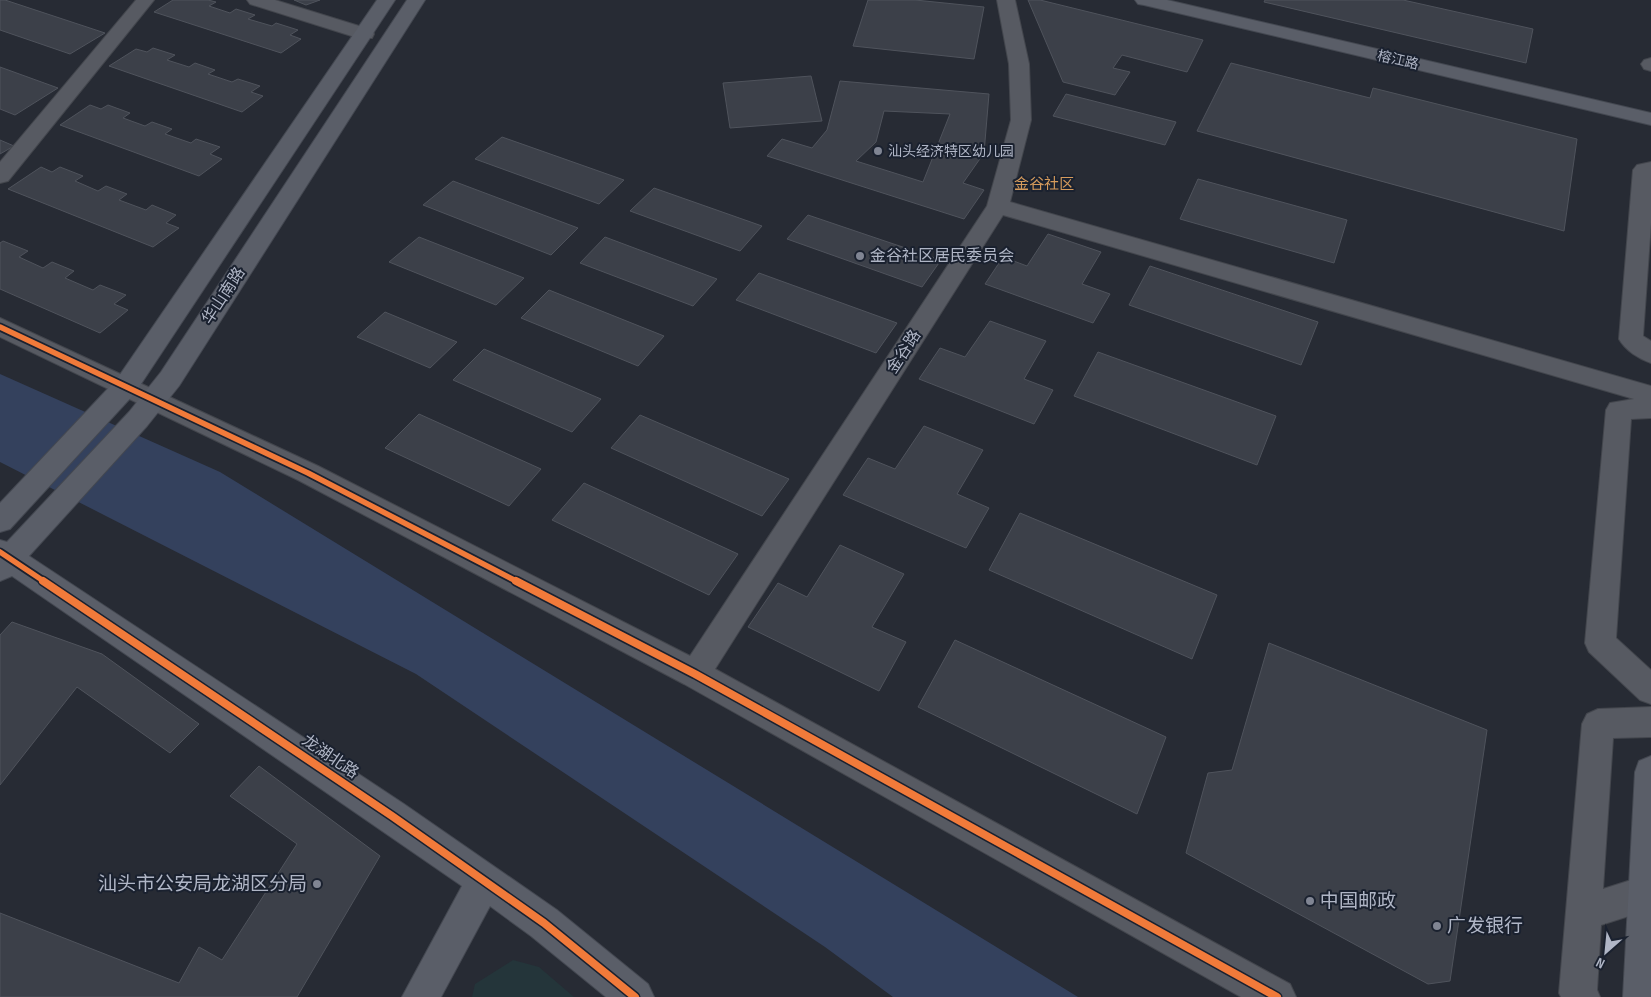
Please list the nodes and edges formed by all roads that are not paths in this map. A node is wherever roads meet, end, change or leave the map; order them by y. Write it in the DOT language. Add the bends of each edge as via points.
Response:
graph roads {
  1 [pos="145,0"];
  2 [pos="256,0"];
  3 [pos="386,0"];
  4 [pos="416,0"];
  5 [pos="1006,0"];
  6 [pos="1144,0"];
  7 [pos="365,34"];
  8 [pos="1651,119"];
  9 [pos="1651,168"];
  10 [pos="0,176"];
  11 [pos="998,206"];
  12 [pos="0,327"];
  13 [pos="1651,354"];
  14 [pos="126,386"];
  15 [pos="1651,395"];
  16 [pos="1651,408"];
  17 [pos="146,409"];
  18 [pos="0,521"];
  19 [pos="4,559"];
  20 [pos="695,674"];
  21 [pos="1651,690"];
  22 [pos="1651,722"];
  23 [pos="1651,772"];
  24 [pos="484,880"];
  25 [pos="1646,893"];
  26 [pos="1584,913"];
  27 [pos="421,997"];
  28 [pos="635,997"];
  29 [pos="1277,997"];
  30 [pos="1581,997"];
  31 [pos="1642,997"];
  1 -- 10 [label="street"];
  2 -- 7 [label="street"];
  3 -- 7 [label="street, 华山南路"];
  4 -- 17 [label="street, 华山南路" via="175,370"];
  5 -- 11 [label="street, 金谷路" via="1019,64 1021,120"];
  6 -- 8 [label="street, 榕江路"];
  7 -- 14 [label="street, 华山南路"];
  9 -- 13 [label="street" via="1644,170 1631,339"];
  11 -- 15 [label="street"];
  11 -- 20 [label="street, 金谷路"];
  12 -- 14 [label="street"];
  14 -- 17 [label="street"];
  14 -- 18 [label="street, 华山南路"];
  16 -- 21 [label="street" via="1619,410 1600,643"];
  17 -- 19 [label="street, 华山南路" via="58,508"];
  17 -- 20 [label="street" via="308,473"];
  19 -- 24 [label="street, 龙湖北路"];
  20 -- 29 [label="street"];
  22 -- 26 [label="street" via="1598,724"];
  23 -- 25 [label="street"];
  24 -- 27 [label="street"];
  24 -- 28 [label="street, 龙湖北路" via="544,923"];
  25 -- 26 [label="street"];
  25 -- 31 [label="street"];
  26 -- 30 [label="street" via="1578,994"];
}
